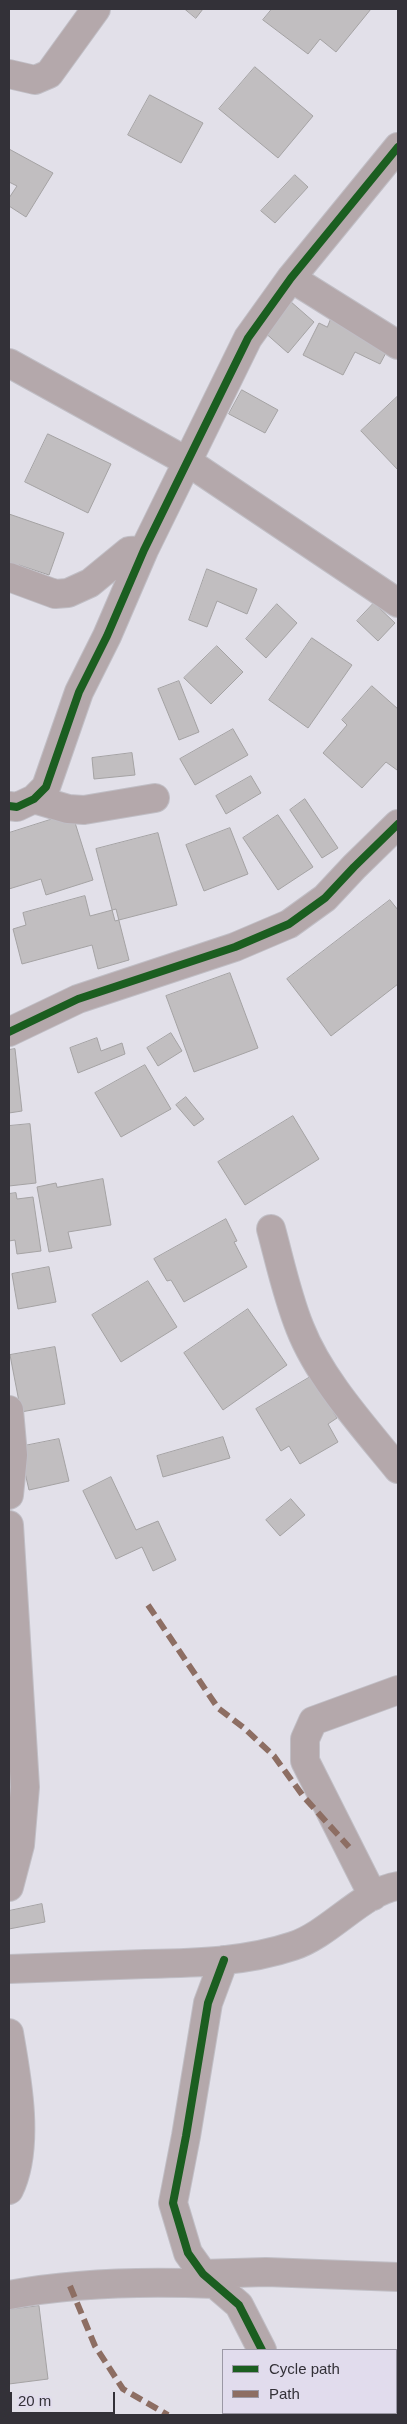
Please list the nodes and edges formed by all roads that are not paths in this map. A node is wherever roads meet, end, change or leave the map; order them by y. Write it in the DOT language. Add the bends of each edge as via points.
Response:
graph roads {
  1 [pos="96,9"];
  2 [pos="9,74"];
  3 [pos="398,147"];
  4 [pos="291,278"];
  5 [pos="398,345"];
  6 [pos="9,363"];
  7 [pos="188,462"];
  8 [pos="144,550"];
  9 [pos="9,577"];
  10 [pos="398,603"];
  11 [pos="155,798"];
  12 [pos="17,806"];
  13 [pos="398,824"];
  14 [pos="9,1032"];
  15 [pos="271,1229"];
  16 [pos="9,1410"];
  17 [pos="398,1469"];
  18 [pos="9,1496"];
  19 [pos="9,1525"];
  20 [pos="398,1690"];
  21 [pos="398,1886"];
  22 [pos="9,1887"];
  23 [pos="373,1896"];
  24 [pos="224,1960"];
  25 [pos="9,1969"];
  26 [pos="9,2033"];
  27 [pos="9,2190"];
  28 [pos="398,2277"];
  29 [pos="209,2279"];
  30 [pos="9,2295"];
  31 [pos="261,2349"];
  1 -- 2 [label="street" via="49,74 34,80"];
  3 -- 4 [label="street"];
  4 -- 5 [label="street"];
  4 -- 7 [label="street" via="248,338"];
  6 -- 7 [label="street"];
  7 -- 8 [label="street"];
  7 -- 10 [label="street"];
  8 -- 9 [label="street" via="129,551 90,583 68,593 56,594"];
  8 -- 12 [label="street" via="79,692 46,787"];
  11 -- 12 [label="street" via="84,810"];
  13 -- 14 [label="street" via="325,898 289,924 235,947 78,999"];
  15 -- 17 [label="street" via="289,1297 313,1355"];
  16 -- 18 [label="street" via="13,1455"];
  19 -- 22 [label="street" via="25,1787 20,1845"];
  20 -- 23 [label="street" via="313,1721 305,1739 305,1761"];
  21 -- 23 [label="street"];
  23 -- 24 [label="street" via="327,1929 295,1946"];
  24 -- 25 [label="street"];
  24 -- 29 [label="street" via="208,2003 172,2203 188,2253"];
  26 -- 27 [label="street" via="18,2082 21,2144"];
  28 -- 29 [label="street" via="266,2272"];
  29 -- 30 [label="street" via="44,2288"];
  29 -- 31 [label="street" via="239,2305"];
}
